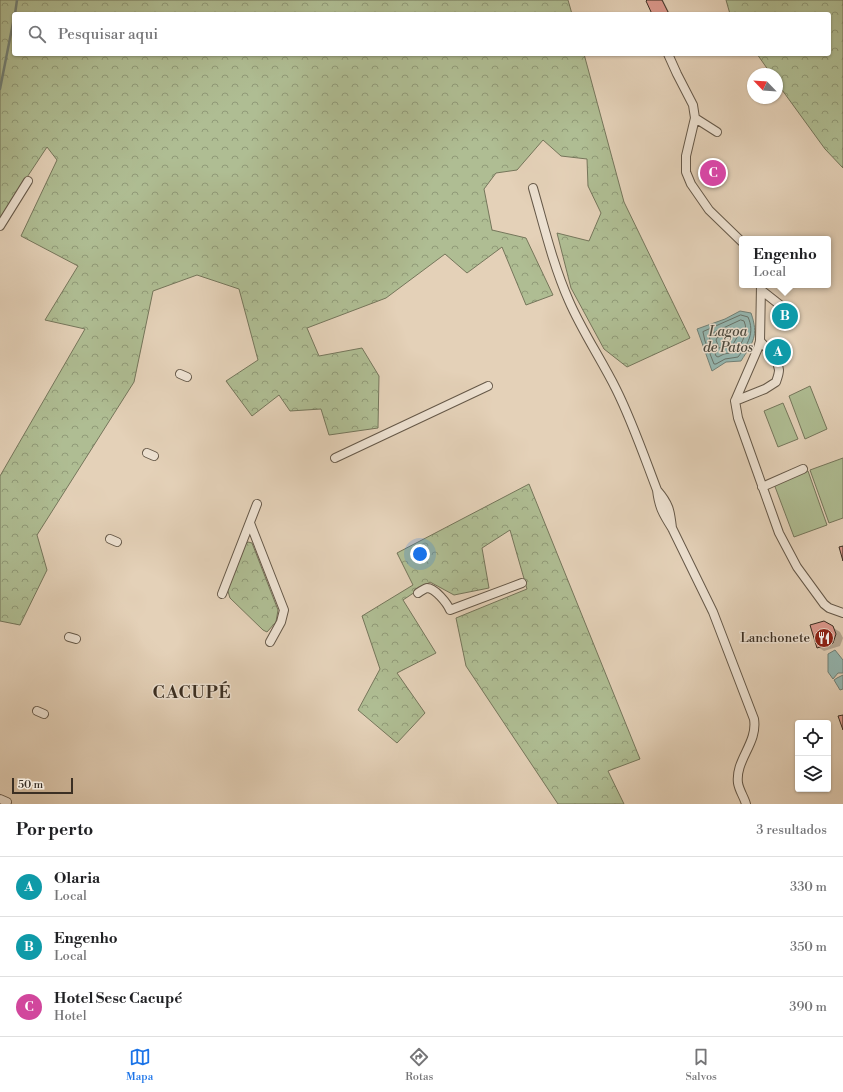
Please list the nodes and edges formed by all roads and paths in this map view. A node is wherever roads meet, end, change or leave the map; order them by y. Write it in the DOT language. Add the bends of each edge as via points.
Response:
graph roads {
  1 [pos="669,56"];
  2 [pos="695,118"];
  3 [pos="717,132"];
  4 [pos="28,181"];
  5 [pos="533,188"];
  6 [pos="0,226"];
  7 [pos="739,239"];
  8 [pos="761,288"];
  9 [pos="780,305"];
  10 [pos="760,341"];
  11 [pos="488,386"];
  12 [pos="735,401"];
  13 [pos="336,458"];
  14 [pos="803,469"];
  15 [pos="762,487"];
  16 [pos="257,504"];
  17 [pos="250,523"];
  18 [pos="522,583"];
  19 [pos="418,593"];
  20 [pos="222,594"];
  21 [pos="843,613"];
  22 [pos="270,642"];
  23 [pos="746,804"];
  1 -- 2 [label="street" via="693,105"];
  2 -- 3 [label="street"];
  2 -- 7 [label="street" via="686,156 686,172 708,210"];
  4 -- 6 [label="street"];
  5 -- 23 [label="street" via="569,302 617,390 657,490 660,508 713,612 754,719 753,737 738,775 738,783"];
  8 -- 9 [label="street"];
  8 -- 10 [label="street"];
  10 -- 12 [label="street"];
  10 -- 12 [label="street" via="776,362 779,370 776,382"];
  11 -- 13 [label="street"];
  12 -- 15 [label="street" via="738,418"];
  14 -- 15 [label="street"];
  15 -- 21 [label="street" via="779,533 797,566 824,604"];
  16 -- 17 [label="street"];
  17 -- 20 [label="street"];
  17 -- 22 [label="street" via="284,610 281,622"];
  18 -- 19 [label="street" via="450,610 444,600 432,590 428,588"];
}
